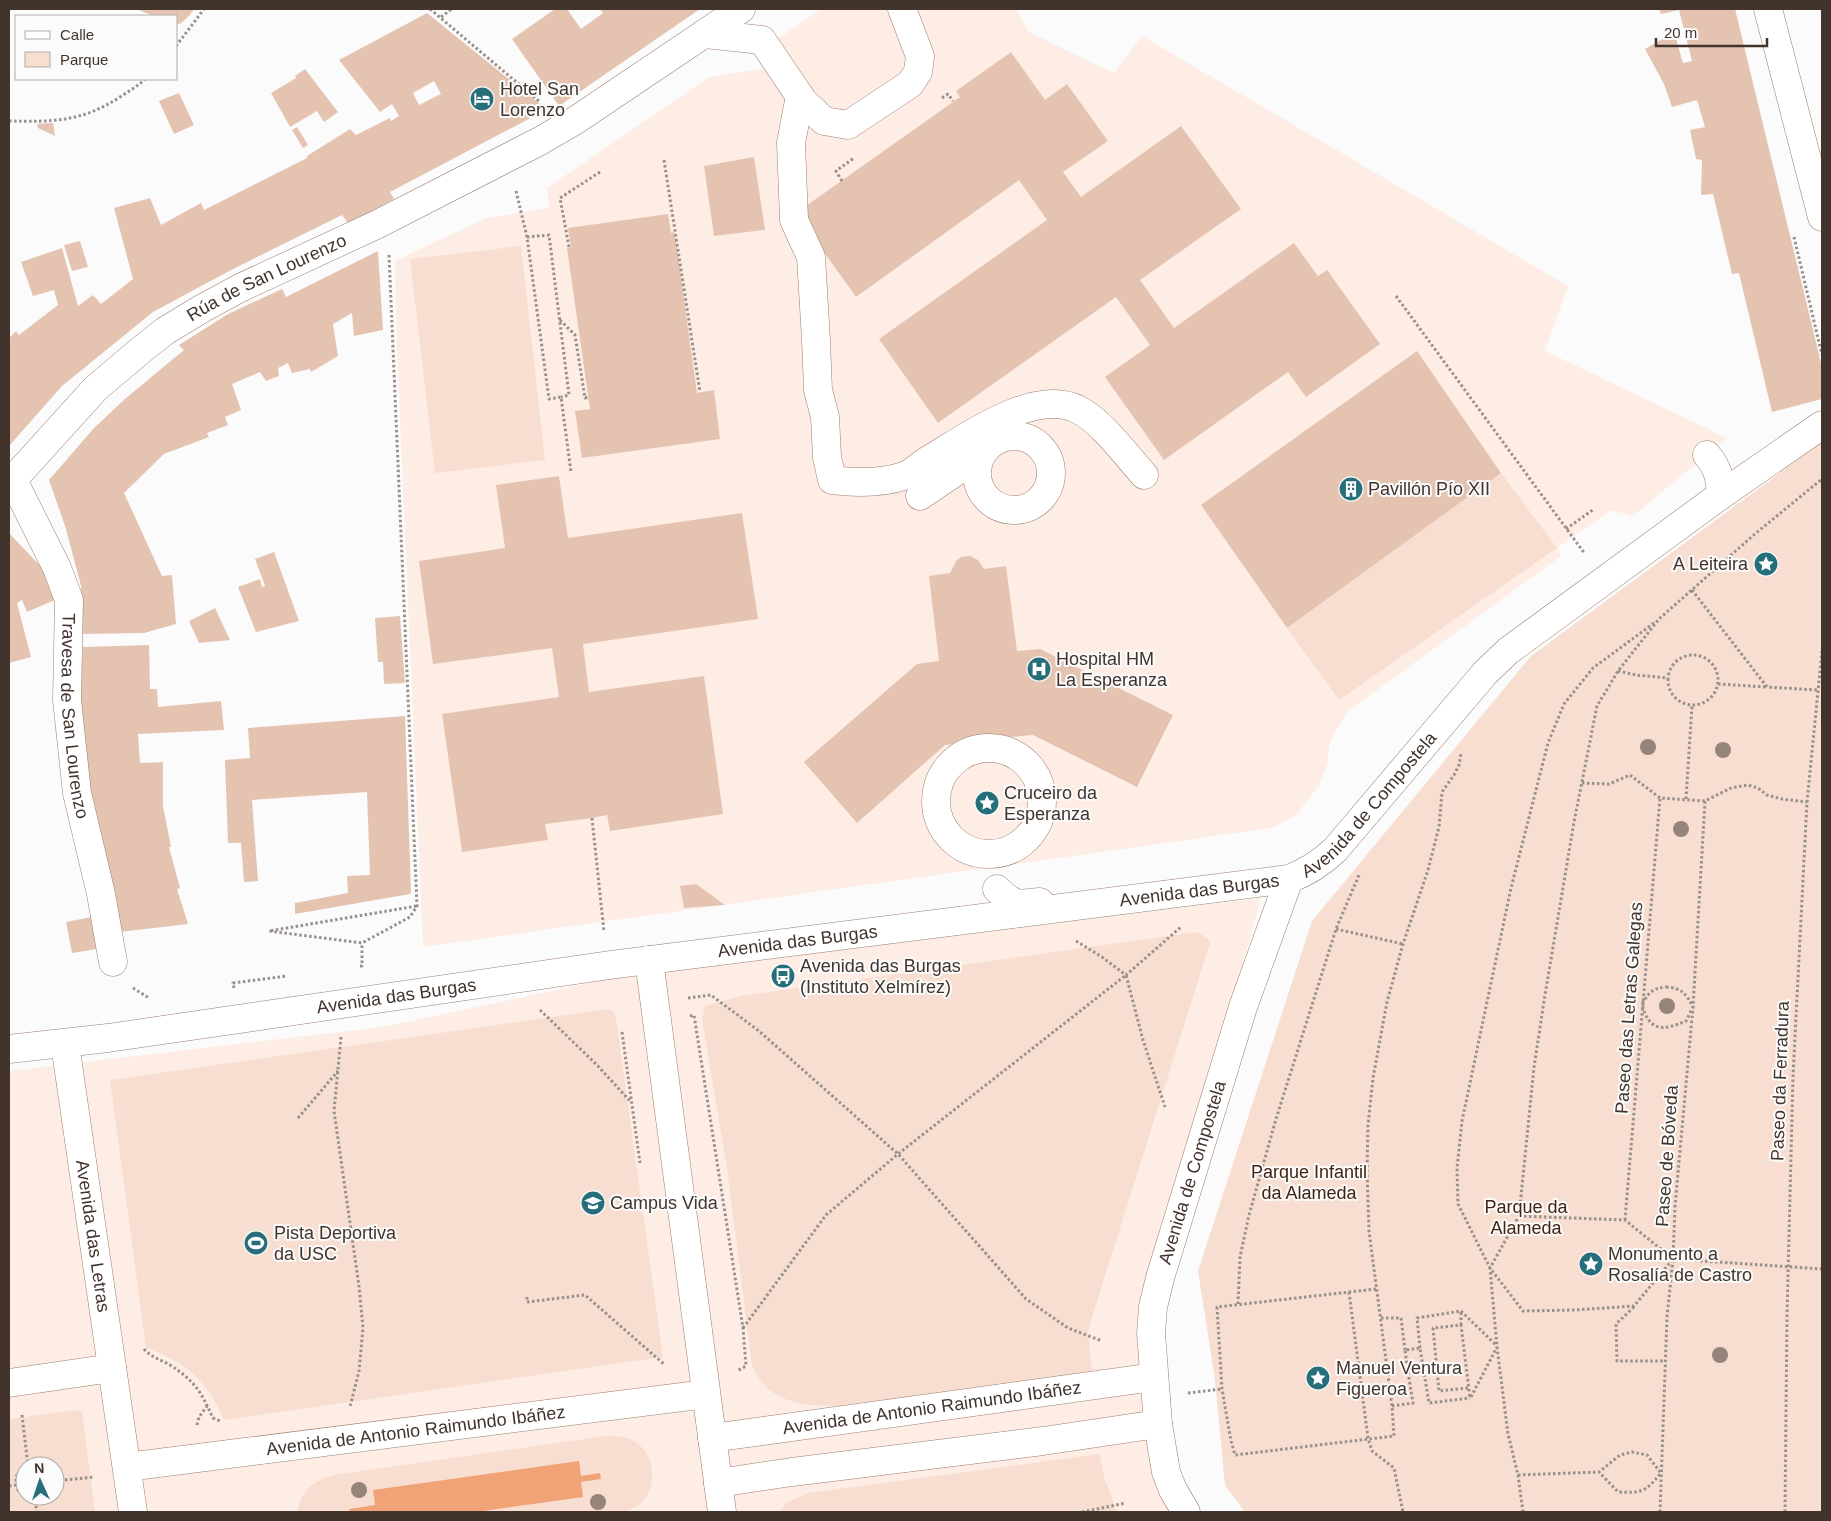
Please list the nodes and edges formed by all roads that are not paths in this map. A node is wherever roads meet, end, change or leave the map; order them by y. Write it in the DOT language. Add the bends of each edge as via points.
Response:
graph roads {
  1 [pos="741,9"];
  2 [pos="902,9"];
  3 [pos="1768,9"];
  4 [pos="705,34"];
  5 [pos="800,96"];
  6 [pos="1822,217"];
  7 [pos="1822,425"];
  8 [pos="982,454"];
  9 [pos="1707,456"];
  10 [pos="1144,474"];
  11 [pos="11,482"];
  12 [pos="1721,495"];
  13 [pos="988,499"];
  14 [pos="993,854"];
  15 [pos="1289,879"];
  16 [pos="997,889"];
  17 [pos="1000,917"];
  18 [pos="648,960"];
  19 [pos="113,962"];
  20 [pos="64,1044"];
  21 [pos="9,1049"];
  22 [pos="112,1368"];
  23 [pos="9,1383"];
  24 [pos="706,1394"];
  25 [pos="1156,1400"];
  26 [pos="712,1438"];
  27 [pos="127,1467"];
  28 [pos="718,1483"];
  29 [pos="133,1512"];
  30 [pos="722,1512"];
  31 [pos="1186,1512"];
  1 -- 4 [label="street, Rúa de San Lourenzo"];
  2 -- 5 [label="street" via="920,56 918,72 910,84 848,125 824,121"];
  3 -- 6 [label="street"];
  4 -- 5 [label="street" via="762,40"];
  4 -- 11 [label="street, Rúa de San Lourenzo" via="564,128 376,225 240,288 165,331 96,388"];
  5 -- 10 [label="street" via="790,142 794,220 811,257 818,390 825,417 826,457 832,480 850,482 906,476 988,425 1026,408 1055,403 1081,411 1108,434"];
  7 -- 12 [label="street, Avenida de Compostela"];
  8 -- 13 [label="street" via="977,477 980,489"];
  8 -- 13 [label="street" via="920,496 971,493"];
  8 -- 13 [label="street" via="1000,438 1024,437 1044,450 1050,462 1049,486 1033,504 1022,509 1009,509"];
  9 -- 12 [label="street" via="1719,474"];
  11 -- 19 [label="street, Travesa de San Lourenzo" via="57,568 69,600 67,700 77,793"];
  12 -- 15 [label="street, Avenida de Compostela" via="1495,662 1335,850 1322,862"];
  14 -- 16 [label="street"];
  15 -- 16 [label="street, Avenida das Burgas" via="1268,871 1025,904 1009,900"];
  15 -- 17 [label="street, Avenida das Burgas"];
  15 -- 25 [label="street, Avenida de Compostela" via="1243,1007 1160,1278 1151,1333"];
  16 -- 17 [label="street"];
  17 -- 18 [label="street, Avenida das Burgas"];
  18 -- 20 [label="street, Avenida das Burgas"];
  18 -- 24 [label="street"];
  20 -- 21 [label="street, Avenida das Burgas"];
  20 -- 22 [label="street, Avenida das Letras"];
  22 -- 23 [label="street"];
  22 -- 27 [label="street, Avenida das Letras"];
  24 -- 26 [label="street"];
  24 -- 27 [label="street, Avenida de Antonio Raimundo Ibáñez"];
  25 -- 26 [label="street, Avenida de Antonio Raimundo Ibáñez"];
  25 -- 28 [label="street" via="1043,1441"];
  25 -- 31 [label="street, Avenida de Compostela" via="1166,1472"];
  26 -- 28 [label="street"];
  27 -- 29 [label="street"];
  28 -- 30 [label="street"];
}
